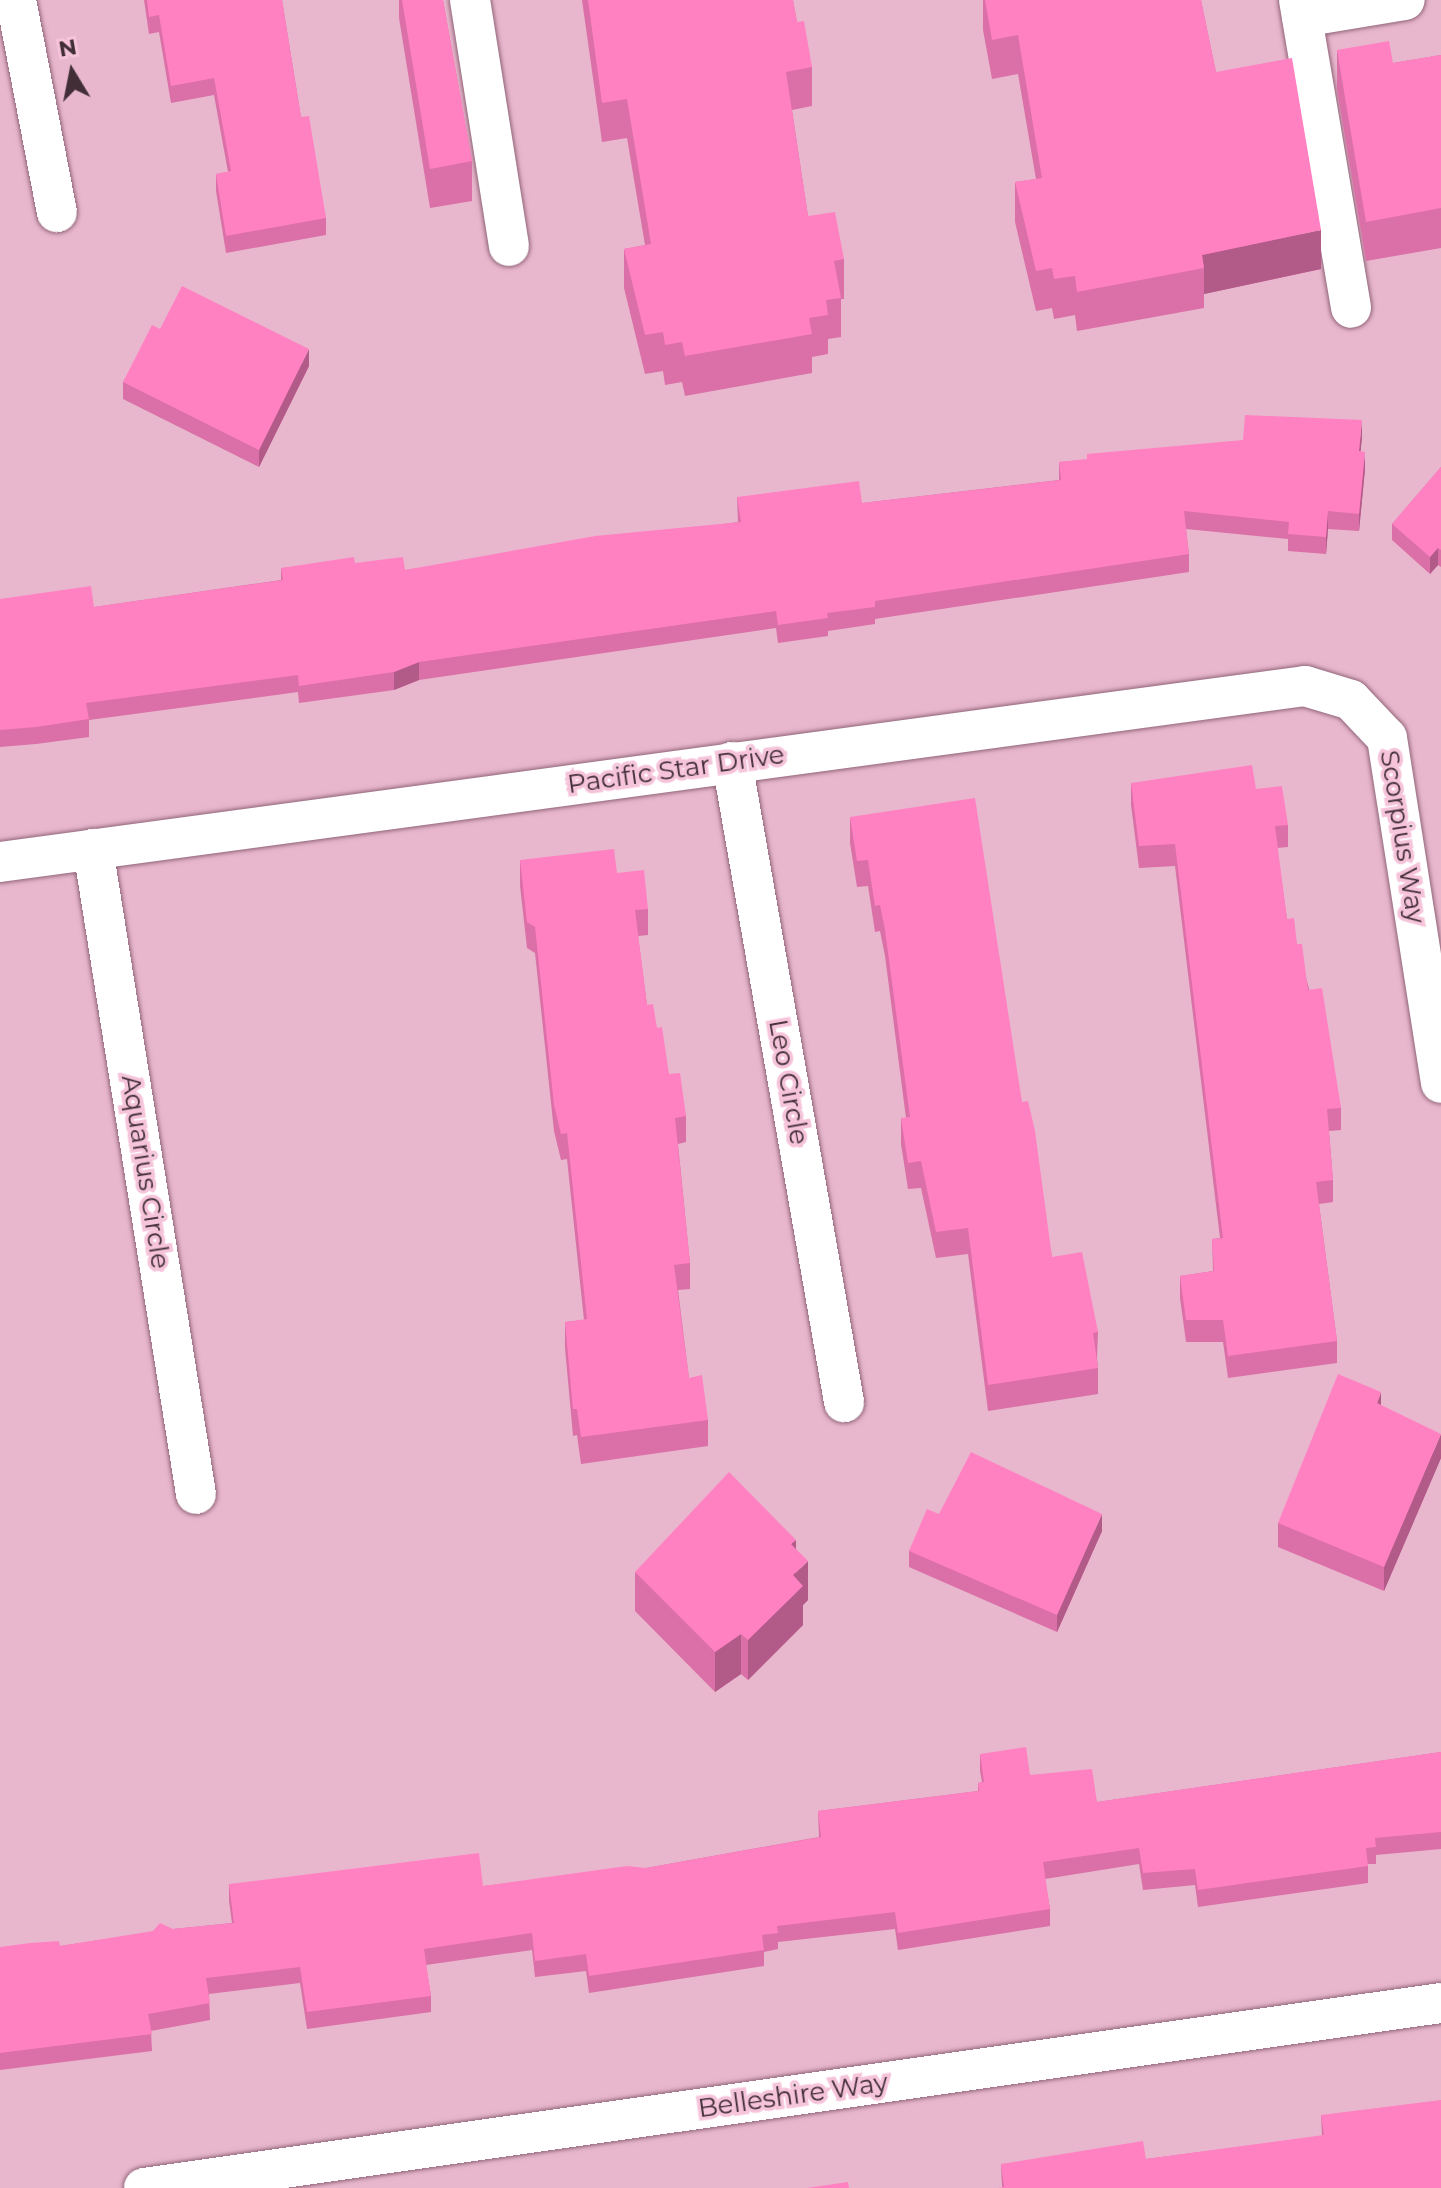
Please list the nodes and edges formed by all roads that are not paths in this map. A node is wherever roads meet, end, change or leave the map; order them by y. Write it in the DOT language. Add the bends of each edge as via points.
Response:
graph roads {
  1 [pos="16,0"];
  2 [pos="470,0"];
  3 [pos="1405,0"];
  4 [pos="1300,9"];
  5 [pos="57,212"];
  6 [pos="509,246"];
  7 [pos="1351,308"];
  8 [pos="1351,700"];
  9 [pos="732,762"];
  10 [pos="93,849"];
  11 [pos="0,862"];
  12 [pos="1441,1083"];
  13 [pos="844,1402"];
  14 [pos="196,1494"];
  15 [pos="1441,2003"];
  16 [pos="144,2188"];
  1 -- 5 [label="street"];
  2 -- 6 [label="street"];
  3 -- 4 [label="street"];
  4 -- 7 [label="street"];
  8 -- 9 [label="street, Pacific Star Drive" via="1305,686"];
  8 -- 12 [label="street, Scorpius Way" via="1387,738"];
  9 -- 10 [label="street, Pacific Star Drive"];
  9 -- 13 [label="street, Leo Circle"];
  10 -- 11 [label="street, Pacific Star Drive"];
  10 -- 14 [label="street, Aquarius Circle"];
  15 -- 16 [label="street, Belleshire Way"];
}
